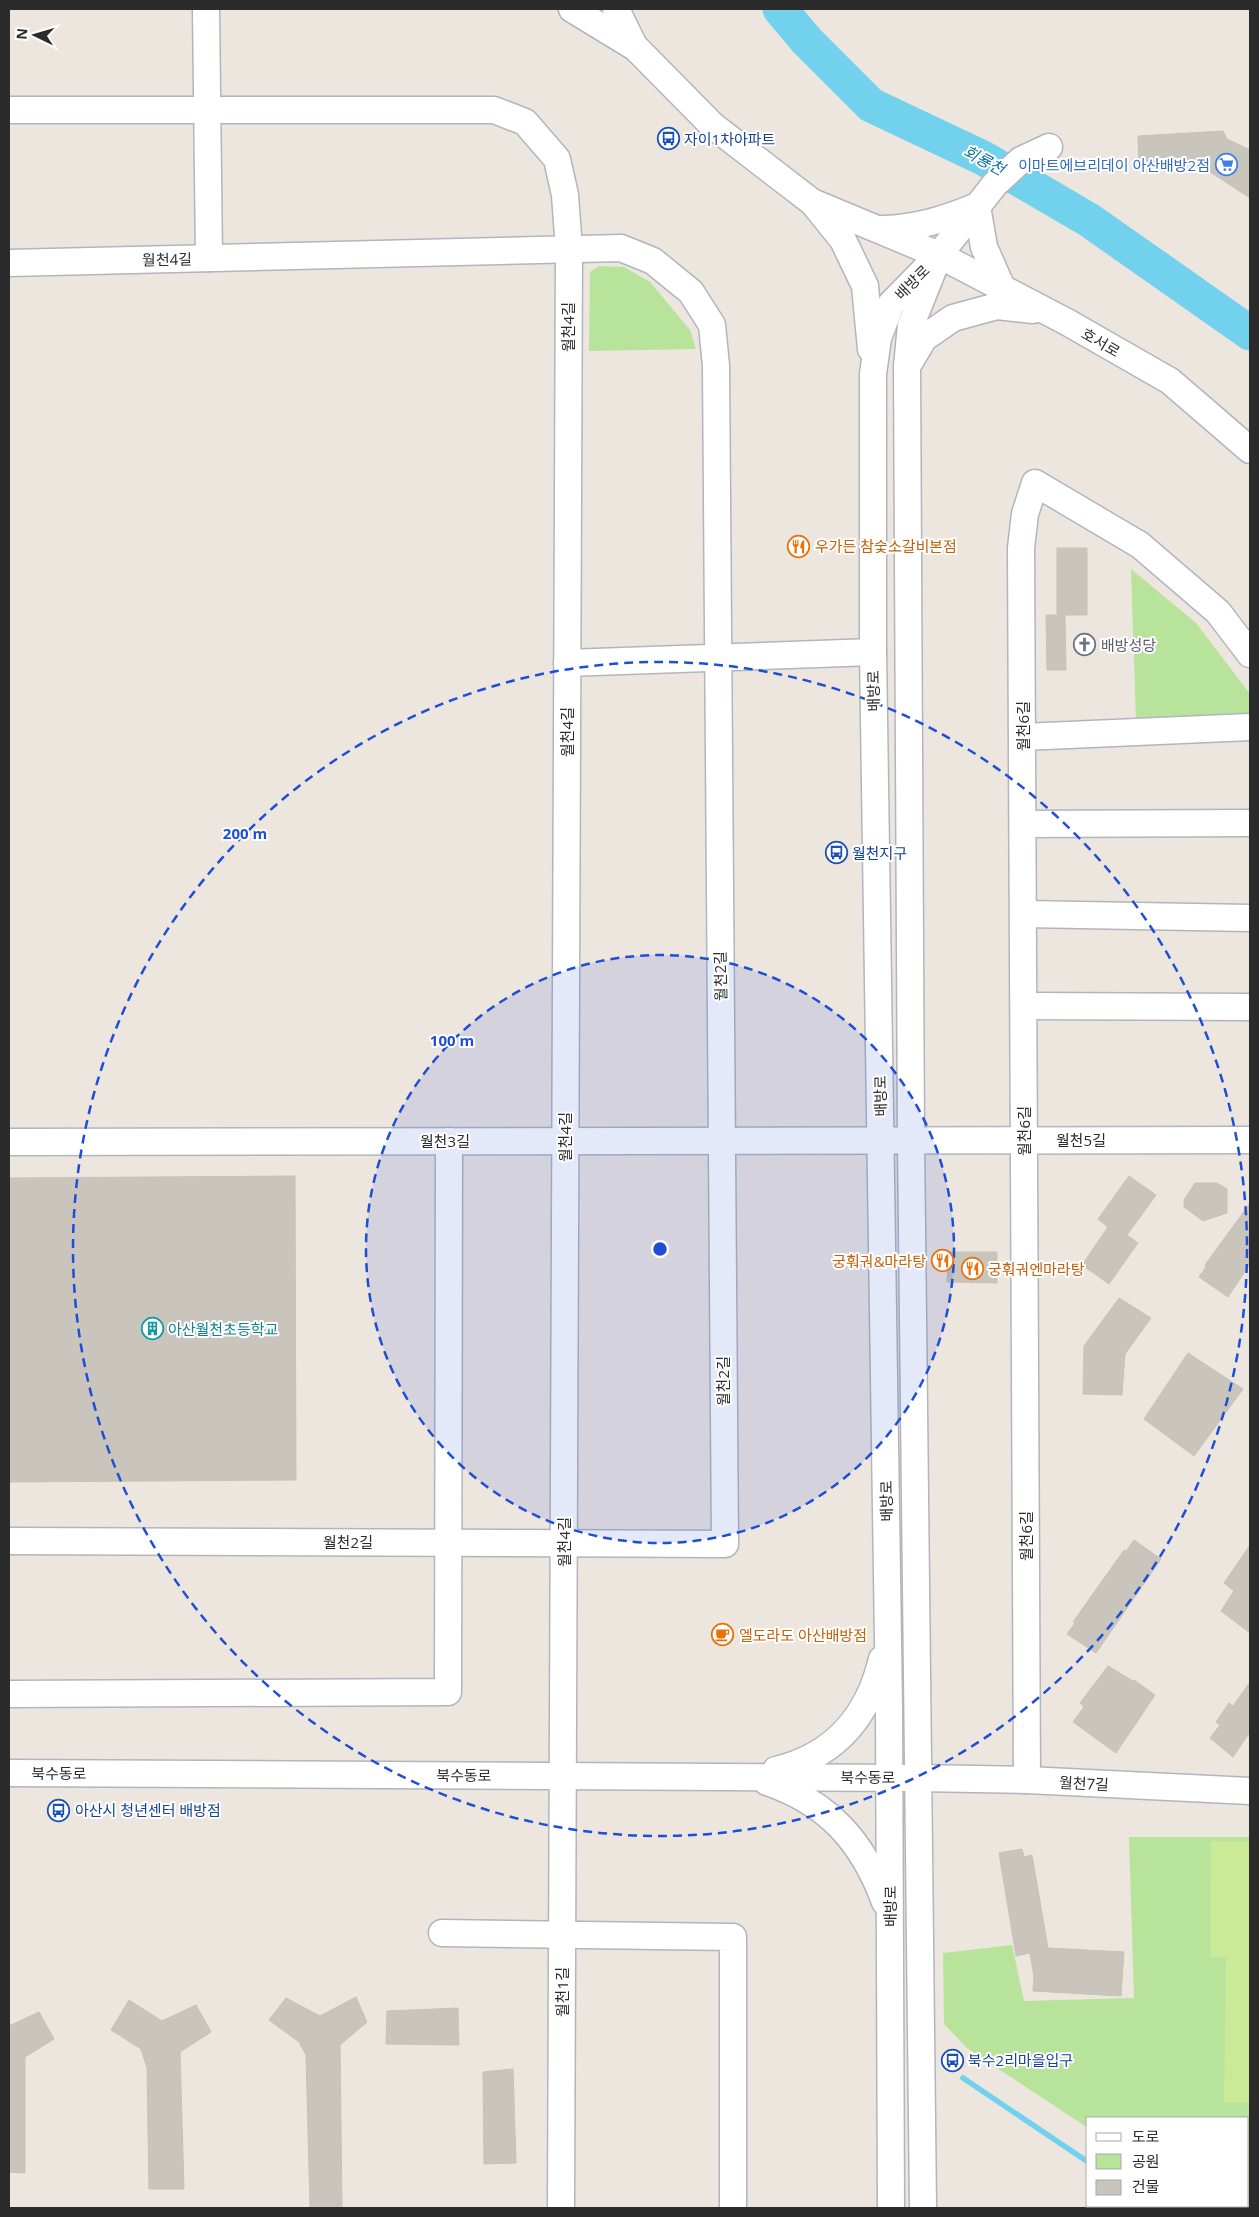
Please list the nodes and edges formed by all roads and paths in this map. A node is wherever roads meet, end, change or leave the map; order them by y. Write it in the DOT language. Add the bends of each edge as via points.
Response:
graph roads {
  1 [pos="206,9"];
  2 [pos="572,9"];
  3 [pos="616,9"];
  4 [pos="636,48"];
  5 [pos="9,110"];
  6 [pos="207,110"];
  7 [pos="1049,147"];
  8 [pos="812,202"];
  9 [pos="963,216"];
  10 [pos="879,229"];
  11 [pos="569,249"];
  12 [pos="939,255"];
  13 [pos="209,258"];
  14 [pos="9,262"];
  15 [pos="1002,288"];
  16 [pos="1046,311"];
  17 [pos="907,366"];
  18 [pos="873,380"];
  19 [pos="1250,450"];
  20 [pos="873,652"];
  21 [pos="1250,654"];
  22 [pos="717,658"];
  23 [pos="567,663"];
  24 [pos="1250,727"];
  25 [pos="1023,737"];
  26 [pos="1250,823"];
  27 [pos="1023,824"];
  28 [pos="1024,914"];
  29 [pos="1250,918"];
  30 [pos="1024,1006"];
  31 [pos="1250,1007"];
  32 [pos="722,1140"];
  33 [pos="881,1140"];
  34 [pos="911,1140"];
  35 [pos="1024,1140"];
  36 [pos="1250,1140"];
  37 [pos="449,1141"];
  38 [pos="565,1141"];
  39 [pos="9,1142"];
  40 [pos="9,1541"];
  41 [pos="449,1543"];
  42 [pos="564,1543"];
  43 [pos="888,1632"];
  44 [pos="9,1694"];
  45 [pos="9,1773"];
  46 [pos="563,1775"];
  47 [pos="752,1776"];
  48 [pos="890,1778"];
  49 [pos="918,1778"];
  50 [pos="1027,1780"];
  51 [pos="1250,1791"];
  52 [pos="890,1915"];
  53 [pos="442,1933"];
  54 [pos="562,1934"];
  55 [pos="561,2208"];
  56 [pos="734,2208"];
  57 [pos="891,2208"];
  58 [pos="922,2208"];
  1 -- 6 [label="street"];
  2 -- 4 [label="street"];
  3 -- 4 [label="street"];
  4 -- 8 [label="street" via="712,125"];
  5 -- 6 [label="street"];
  6 -- 11 [label="street" via="494,110 525,122 558,160 565,195"];
  6 -- 13 [label="street"];
  7 -- 9 [label="street" via="1022,160"];
  8 -- 10 [label="street, 호서로"];
  8 -- 18 [label="street" via="844,240 865,286"];
  9 -- 10 [label="street" via="909,228"];
  9 -- 12 [label="street"];
  9 -- 15 [label="street" via="984,247"];
  10 -- 12 [label="street, 호서로"];
  11 -- 13 [label="street, 월천4길"];
  11 -- 22 [label="street, 월천2길" via="621,248 653,261 691,292 712,325 716,366"];
  11 -- 23 [label="street, 월천4길"];
  12 -- 15 [label="street, 호서로"];
  12 -- 17 [label="street, 배방로" via="911,325"];
  12 -- 18 [label="street, 배방로" via="890,304 878,338"];
  13 -- 14 [label="street, 월천4길"];
  15 -- 16 [label="street, 호서로"];
  16 -- 17 [label="street" via="997,306 953,318 924,338"];
  16 -- 19 [label="street, 호서로" via="1170,381"];
  17 -- 34 [label="street, 배방로"];
  18 -- 20 [label="street, 배방로"];
  20 -- 22 [label="street"];
  20 -- 33 [label="street, 배방로"];
  21 -- 25 [label="street, 월천6길" via="1218,612 1140,545 1035,483 1025,514 1021,548"];
  22 -- 23 [label="street"];
  22 -- 32 [label="street, 월천2길"];
  23 -- 38 [label="street, 월천4길"];
  24 -- 25 [label="street"];
  25 -- 27 [label="street, 월천6길"];
  26 -- 27 [label="street"];
  27 -- 28 [label="street, 월천6길"];
  28 -- 29 [label="street"];
  28 -- 30 [label="street, 월천6길"];
  30 -- 31 [label="street"];
  30 -- 35 [label="street, 월천6길"];
  32 -- 33 [label="street, 월천3길"];
  32 -- 38 [label="street, 월천3길"];
  32 -- 42 [label="street, 월천2길" via="725,1544"];
  33 -- 34 [label="street, 월천5길"];
  33 -- 43 [label="street, 배방로"];
  34 -- 35 [label="street, 월천5길"];
  34 -- 49 [label="street, 배방로"];
  35 -- 36 [label="street, 월천5길"];
  35 -- 50 [label="street, 월천6길"];
  37 -- 38 [label="street, 월천3길"];
  37 -- 39 [label="street, 월천3길"];
  37 -- 41 [label="street"];
  38 -- 42 [label="street, 월천4길"];
  40 -- 41 [label="street, 월천2길"];
  41 -- 42 [label="street, 월천2길"];
  41 -- 44 [label="street" via="448,1692"];
  42 -- 46 [label="street, 월천4길"];
  43 -- 47 [label="street" via="877,1679 858,1717 833,1745 799,1765"];
  43 -- 48 [label="street, 배방로"];
  45 -- 46 [label="street, 북수동로"];
  46 -- 47 [label="street, 북수동로"];
  46 -- 54 [label="street, 월천1길"];
  47 -- 48 [label="street, 북수동로"];
  47 -- 52 [label="street" via="790,1790 824,1811 852,1838 875,1874"];
  48 -- 49 [label="street, 북수동로"];
  48 -- 52 [label="street, 배방로"];
  49 -- 50 [label="street, 월천7길"];
  49 -- 58 [label="street, 배방로"];
  50 -- 51 [label="street, 월천7길"];
  52 -- 57 [label="street, 배방로"];
  53 -- 54 [label="street"];
  54 -- 55 [label="street, 월천1길"];
  54 -- 56 [label="street" via="733,1937"];
}
